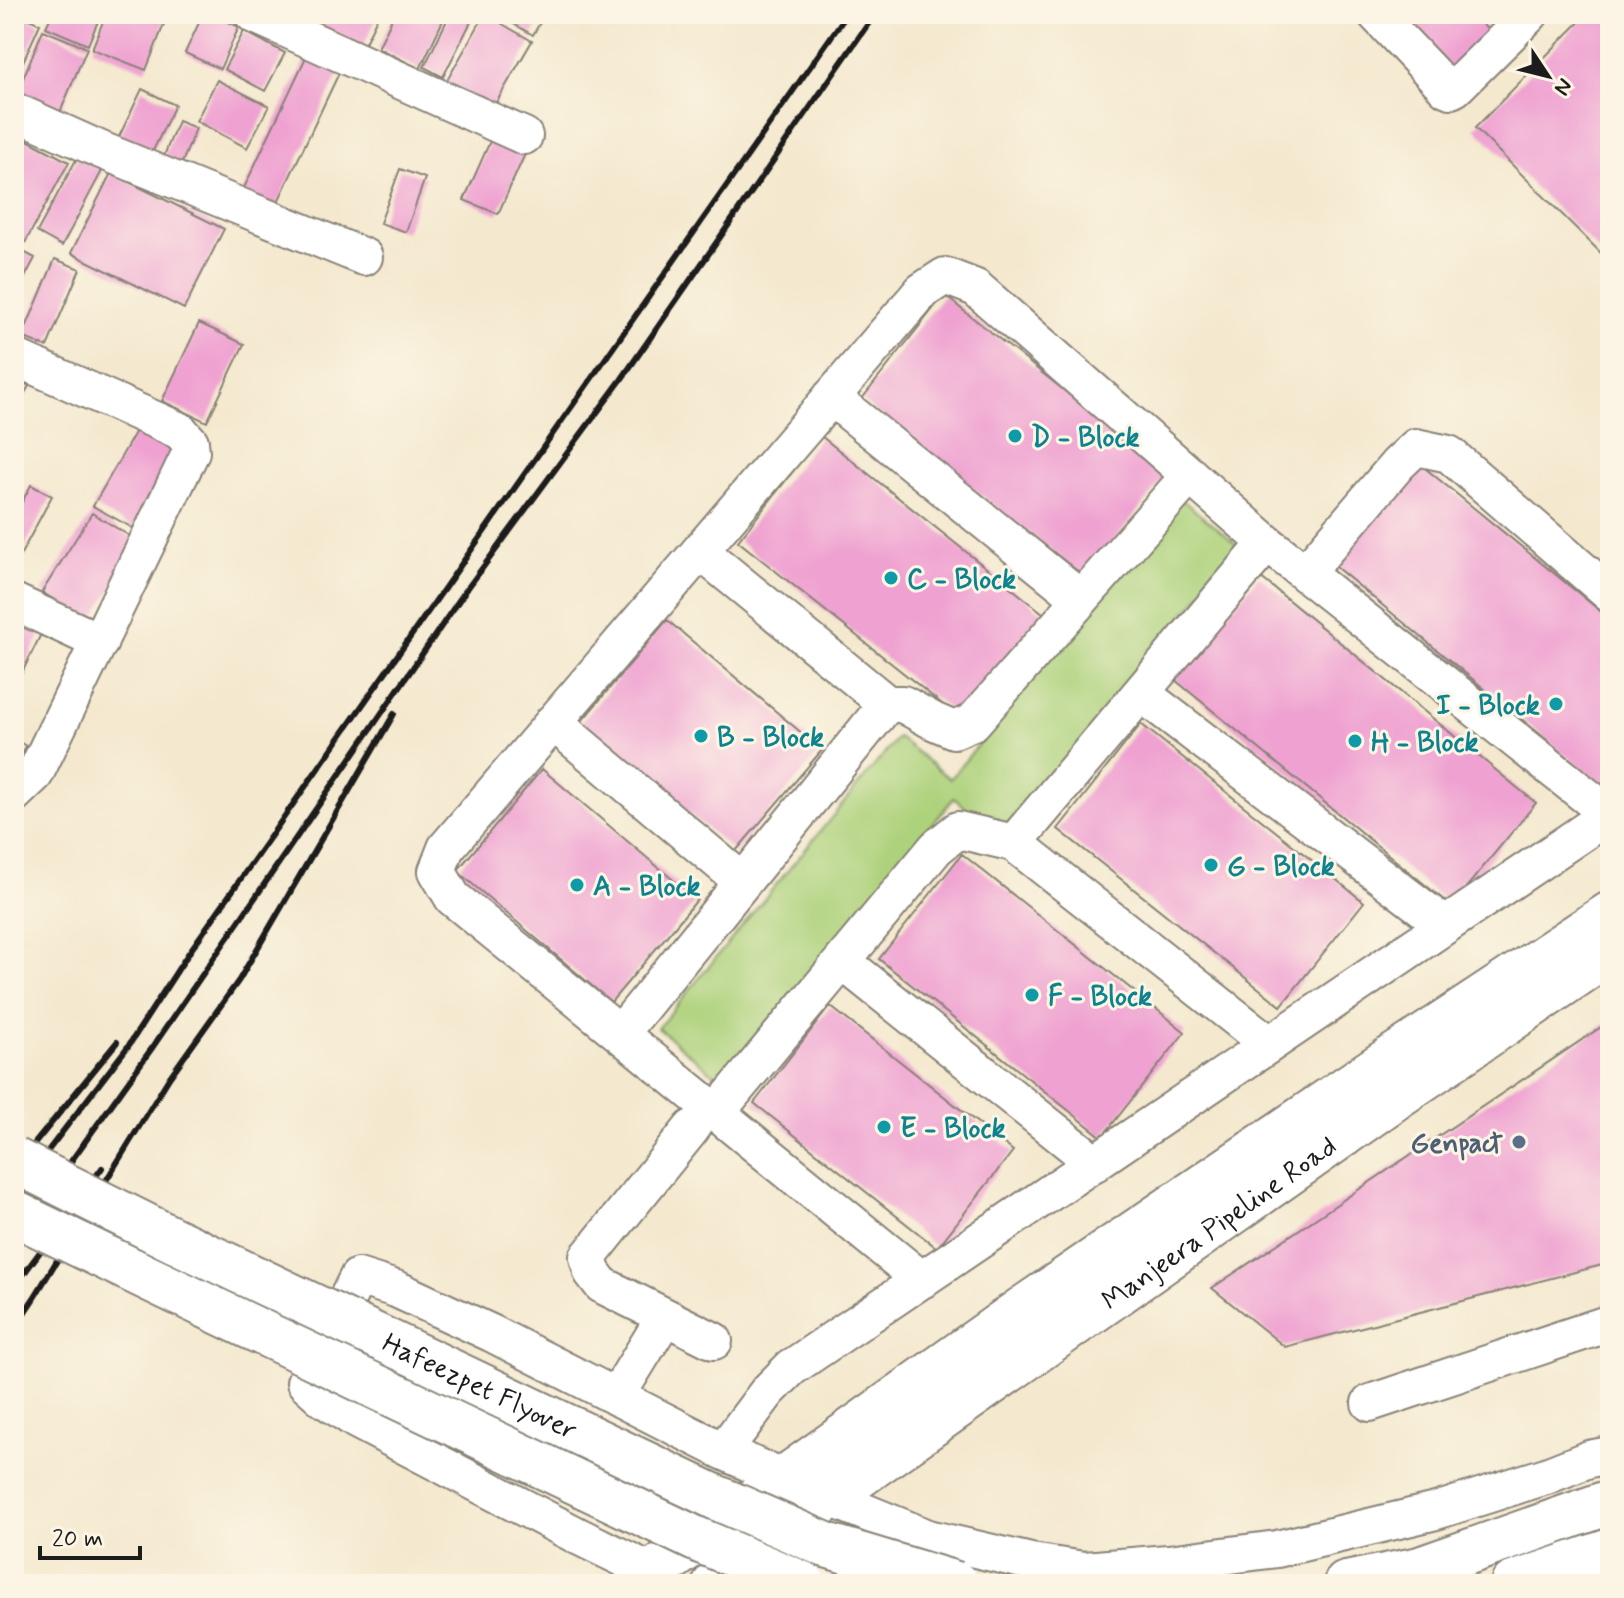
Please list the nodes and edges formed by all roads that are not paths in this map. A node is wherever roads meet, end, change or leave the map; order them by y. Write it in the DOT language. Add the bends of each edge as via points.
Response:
graph roads {
  1 [pos="253,14"];
  2 [pos="1376,14"];
  3 [pos="1530,14"];
  4 [pos="14,111"];
  5 [pos="524,136"];
  6 [pos="364,257"];
  7 [pos="14,357"];
  8 [pos="831,397"];
  9 [pos="1190,475"];
  10 [pos="1267,543"];
  11 [pos="700,551"];
  12 [pos="1306,572"];
  13 [pos="1610,594"];
  14 [pos="1081,599"];
  15 [pos="14,602"];
  16 [pos="100,642"];
  17 [pos="1141,693"];
  18 [pos="887,704"];
  19 [pos="553,722"];
  20 [pos="14,794"];
  21 [pos="1610,814"];
  22 [pos="1014,843"];
  23 [pos="743,882"];
  24 [pos="1610,914"];
  25 [pos="1445,925"];
  26 [pos="1610,952"];
  27 [pos="842,961"];
  28 [pos="620,1034"];
  29 [pos="1269,1044"];
  30 [pos="704,1120"];
  31 [pos="1306,1138"];
  32 [pos="14,1160"];
  33 [pos="1095,1163"];
  34 [pos="14,1213"];
  35 [pos="922,1280"];
  36 [pos="665,1317"];
  37 [pos="1610,1323"];
  38 [pos="714,1341"];
  39 [pos="616,1397"];
  40 [pos="1370,1403"];
  41 [pos="723,1451"];
  42 [pos="1610,1455"];
  43 [pos="784,1479"];
  44 [pos="829,1497"];
  45 [pos="1610,1502"];
  46 [pos="1610,1551"];
  47 [pos="644,1578"];
  48 [pos="1610,1579"];
  49 [pos="715,1584"];
  50 [pos="803,1584"];
  51 [pos="956,1584"];
  52 [pos="1346,1584"];
  53 [pos="1513,1584"];
  54 [pos="1603,1584"];
  1 -- 5 [label="street"];
  2 -- 3 [label="street" via="1451,90"];
  4 -- 6 [label="street"];
  7 -- 16 [label="street" via="180,431 190,442 188,461"];
  8 -- 9 [label="street" via="922,291 945,276 976,288"];
  8 -- 11 [label="street"];
  8 -- 14 [label="street"];
  9 -- 10 [label="street"];
  9 -- 14 [label="street"];
  10 -- 12 [label="street"];
  10 -- 17 [label="street"];
  11 -- 18 [label="street"];
  11 -- 19 [label="street"];
  12 -- 13 [label="street" via="1416,447 1449,454"];
  12 -- 21 [label="street"];
  14 -- 18 [label="street" via="973,722 954,730 903,704"];
  15 -- 16 [label="street"];
  16 -- 20 [label="street" via="35,774"];
  17 -- 22 [label="street"];
  17 -- 25 [label="street"];
  18 -- 23 [label="street"];
  19 -- 23 [label="street"];
  19 -- 28 [label="street" via="446,848 437,871 453,898"];
  21 -- 25 [label="street"];
  22 -- 27 [label="street" via="958,830 936,848"];
  22 -- 29 [label="street"];
  23 -- 28 [label="street"];
  24 -- 31 [label="main road, Manjeera Pipeline Road"];
  25 -- 29 [label="street"];
  26 -- 31 [label="main road, Manjeera Pipeline Road"];
  27 -- 30 [label="street"];
  27 -- 33 [label="street"];
  28 -- 30 [label="street"];
  29 -- 33 [label="street"];
  30 -- 35 [label="street"];
  30 -- 36 [label="street" via="588,1257 602,1285"];
  31 -- 43 [label="main road, Manjeera Pipeline Road" via="1021,1310"];
  31 -- 44 [label="main road, Manjeera Pipeline Road"];
  32 -- 51 [label="main road, Hafeezpet Flyover, bridge" via="715,1497 826,1545"];
  33 -- 35 [label="street"];
  34 -- 50 [label="main road, Hafeezpet Flyover, bridge" via="696,1539"];
  35 -- 41 [label="street" via="791,1368"];
  36 -- 38 [label="street"];
  36 -- 39 [label="street"];
  37 -- 40 [label="street"];
  39 -- 41 [label="street"];
  39 -- 47 [label="street" via="410,1295 358,1277 305,1382 356,1420 580,1537"];
  41 -- 43 [label="street"];
  42 -- 44 [label="street" via="1436,1511 1277,1549 1084,1570 928,1538"];
  43 -- 44 [label="street"];
  43 -- 47 [label="main road, Manjeera Pipeline Road"];
  44 -- 49 [label="main road, Manjeera Pipeline Road"];
  45 -- 52 [label="main road" via="1420,1569"];
  46 -- 53 [label="main road"];
  48 -- 54 [label="street"];
}
